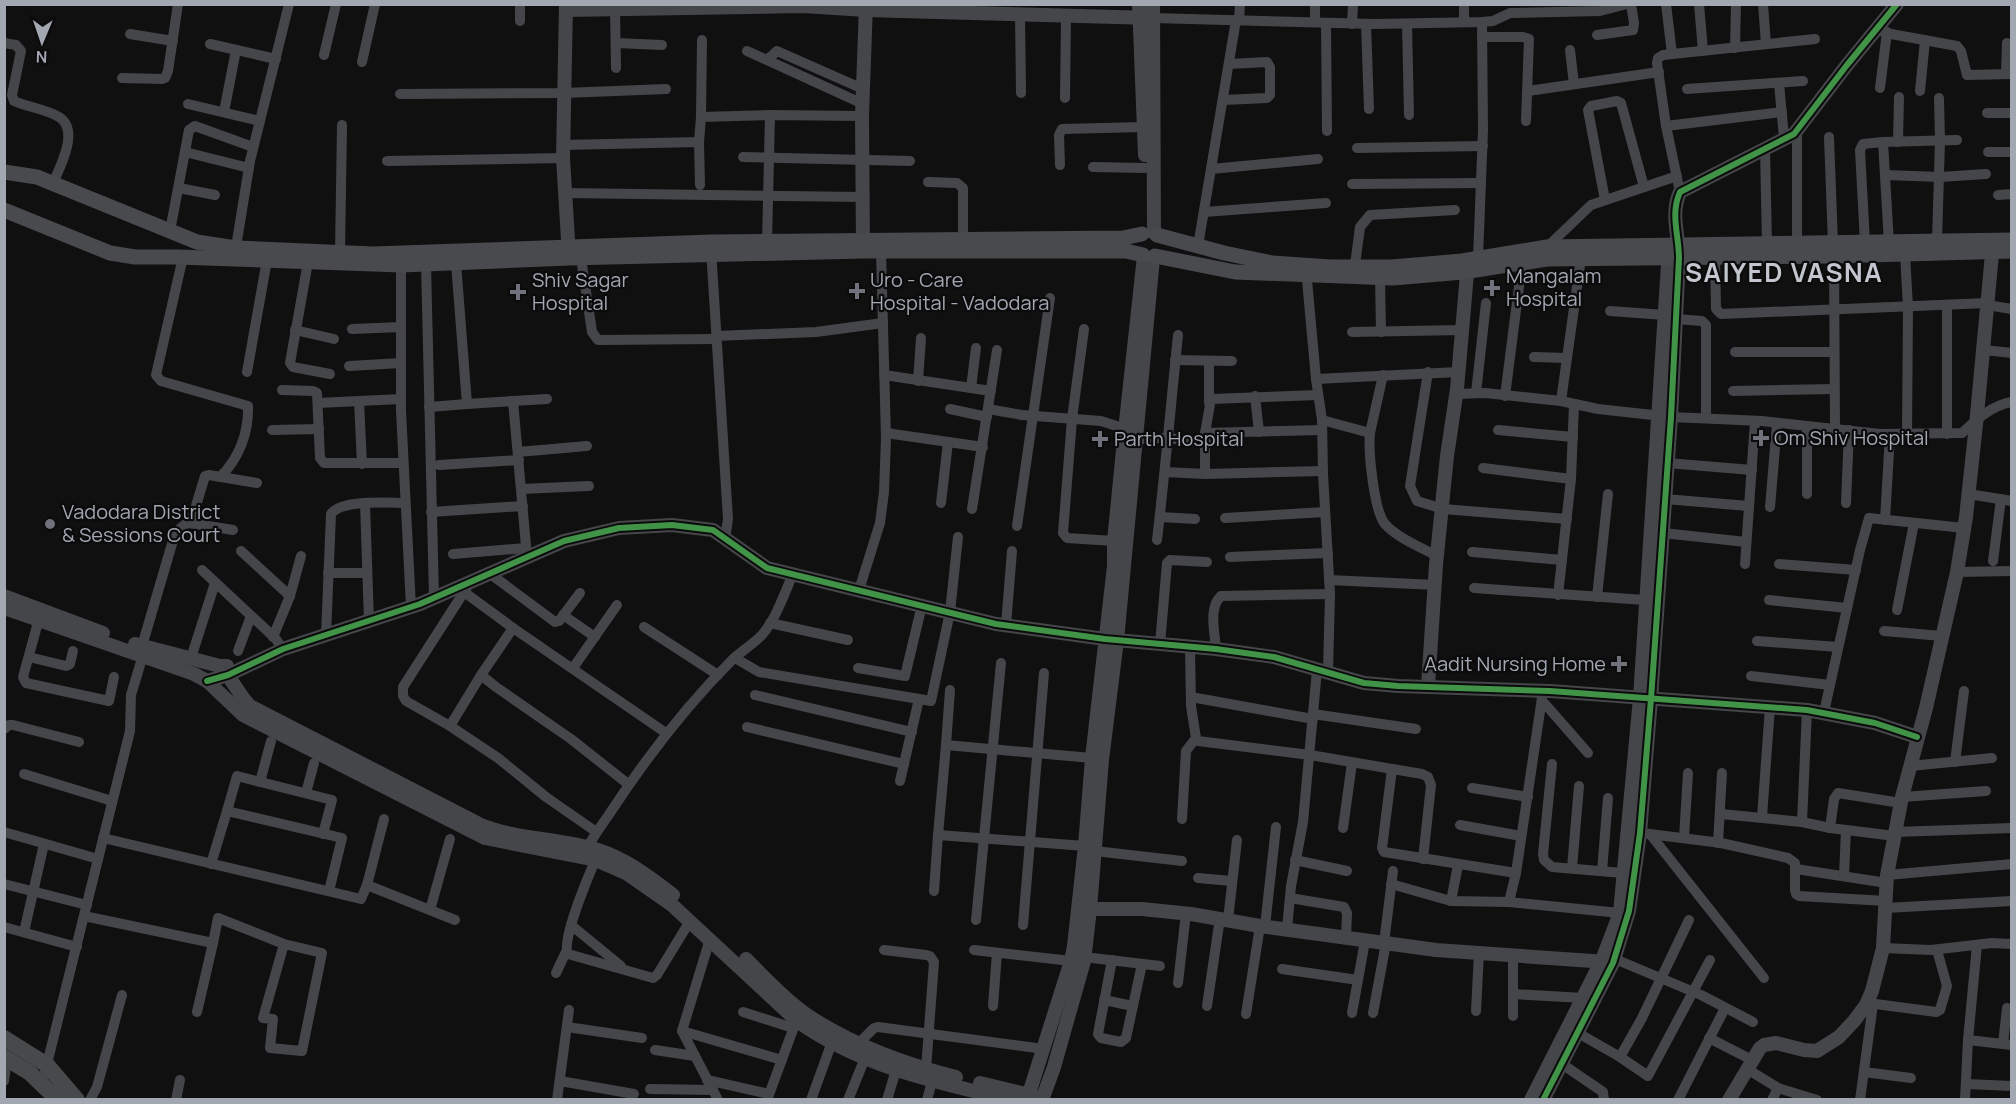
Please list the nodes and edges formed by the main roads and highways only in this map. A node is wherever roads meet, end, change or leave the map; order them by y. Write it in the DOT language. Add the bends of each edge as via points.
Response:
graph roads {
  1 [pos="4,172"];
  2 [pos="4,210"];
  3 [pos="1150,234"];
  4 [pos="2012,240"];
  5 [pos="863,246"];
  6 [pos="1993,246"];
  7 [pos="1674,248"];
  8 [pos="711,249"];
  9 [pos="1833,250"];
  10 [pos="2012,251"];
  11 [pos="235,254"];
  12 [pos="573,254"];
  13 [pos="1149,256"];
  14 [pos="1471,263"];
  15 [pos="1307,270"];
  16 [pos="4,1038"];
  17 [pos="6,1058"];
  18 [pos="58,1100"];
  19 [pos="77,1100"];
  1 -- 11 [label="main road" via="37,177"];
  2 -- 11 [label="main road" via="110,253 135,257"];
  3 -- 5 [label="main road"];
  3 -- 13 [label="main road" via="1137,245"];
  3 -- 13 [label="main road" via="1162,246"];
  3 -- 15 [label="main road"];
  4 -- 6 [label="main road"];
  5 -- 8 [label="main road"];
  5 -- 8 [label="main road" via="767,242"];
  5 -- 13 [label="main road" via="881,251 1126,251"];
  6 -- 9 [label="main road" via="1905,254"];
  6 -- 9 [label="main road" via="1865,243"];
  6 -- 10 [label="main road"];
  7 -- 9 [label="main road" via="1797,244"];
  7 -- 9 [label="main road" via="1715,257"];
  7 -- 14 [label="main road" via="1522,263"];
  7 -- 14 [label="main road" via="1547,247"];
  8 -- 12 [label="main road"];
  11 -- 12 [label="main road"];
  11 -- 12 [label="main road" via="267,260 401,265"];
  13 -- 15 [label="main road" via="1227,271"];
  14 -- 15 [label="main road"];
  14 -- 15 [label="main road" via="1380,278"];
  16 -- 19 [label="main road" via="47,1065"];
  17 -- 18 [label="main road"];
}
